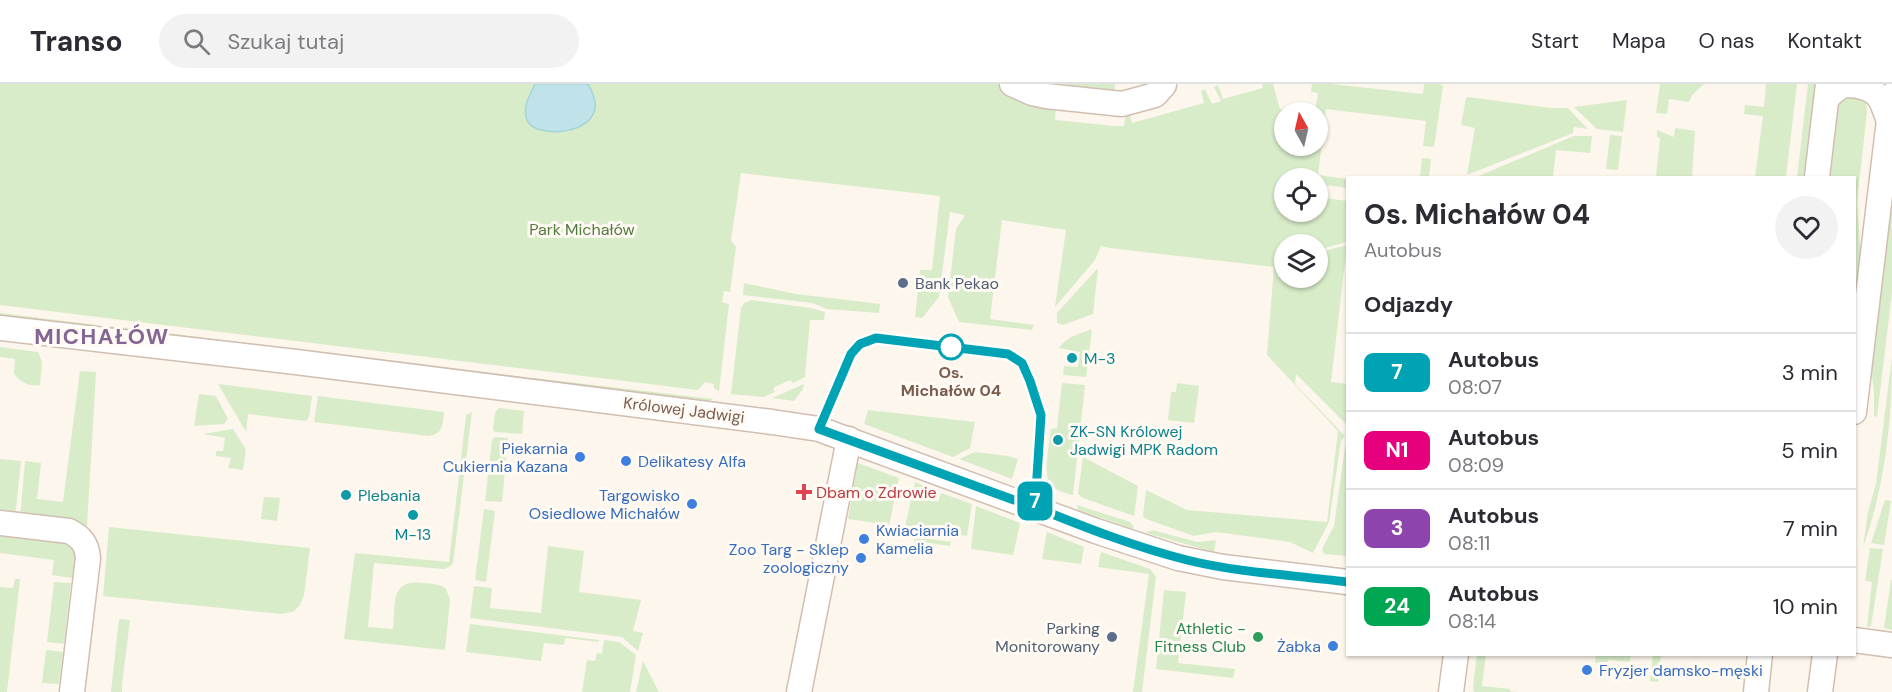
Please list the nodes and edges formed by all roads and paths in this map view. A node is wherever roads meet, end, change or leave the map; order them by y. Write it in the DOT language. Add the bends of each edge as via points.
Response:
graph roads {
  1 [pos="1012,84"];
  2 [pos="1164,85"];
  3 [pos="1827,91"];
  4 [pos="1892,95"];
  5 [pos="1889,122"];
  6 [pos="1817,176"];
  7 [pos="0,328"];
  8 [pos="1856,395"];
  9 [pos="849,439"];
  10 [pos="0,523"];
  11 [pos="1346,582"];
  12 [pos="1856,640"];
  13 [pos="1892,645"];
  14 [pos="1456,656"];
  15 [pos="1760,656"];
  16 [pos="1825,656"];
  17 [pos="72,692"];
  18 [pos="799,692"];
  19 [pos="1451,692"];
  20 [pos="1756,692"];
  21 [pos="1820,692"];
  1 -- 2 [label="street" via="1046,96 1122,104 1155,95"];
  3 -- 5 [label="street" via="1858,84 1875,92"];
  3 -- 6 [label="street"];
  4 -- 5 [label="street"];
  5 -- 8 [label="street"];
  7 -- 9 [label="street, Królowej Jadwigi" via="762,420 819,429"];
  9 -- 11 [label="street, Królowej Jadwigi" via="1178,558"];
  9 -- 18 [label="street"];
  10 -- 17 [label="street" via="69,531 85,544 88,558"];
  12 -- 13 [label="street"];
  14 -- 19 [label="street"];
  15 -- 20 [label="street"];
  16 -- 21 [label="street"];
}
